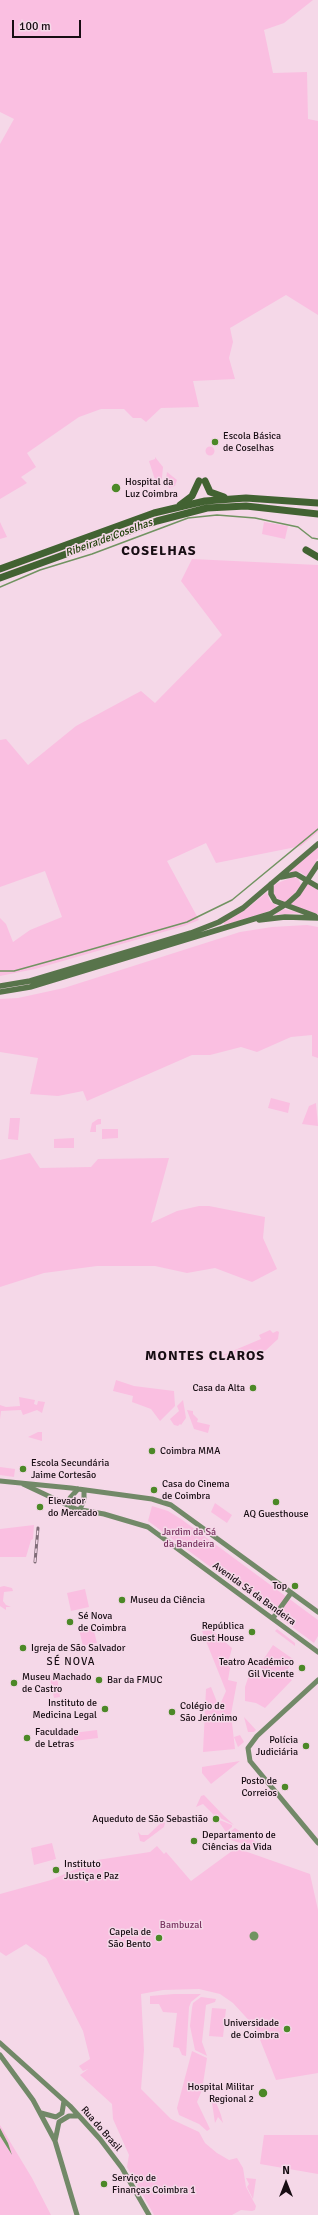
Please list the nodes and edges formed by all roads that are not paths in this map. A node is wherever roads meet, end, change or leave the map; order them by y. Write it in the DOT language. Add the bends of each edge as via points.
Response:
graph roads {
  1 [pos="230,498"];
  2 [pos="318,503"];
  3 [pos="177,507"];
  4 [pos="318,515"];
  5 [pos="306,550"];
  6 [pos="318,557"];
  7 [pos="0,569"];
  8 [pos="0,578"];
  9 [pos="318,844"];
  10 [pos="318,864"];
  11 [pos="279,878"];
  12 [pos="308,880"];
  13 [pos="272,884"];
  14 [pos="318,887"];
  15 [pos="284,906"];
  16 [pos="318,917"];
  17 [pos="251,921"];
  18 [pos="0,986"];
  19 [pos="0,992"];
  20 [pos="0,1481"];
  21 [pos="22,1484"];
  22 [pos="78,1489"];
  23 [pos="84,1490"];
  24 [pos="71,1507"];
  25 [pos="80,1510"];
  26 [pos="292,1593"];
  27 [pos="318,1612"];
  28 [pos="273,1618"];
  29 [pos="318,1652"];
  30 [pos="318,1680"];
  31 [pos="318,1843"];
  32 [pos="0,2042"];
  33 [pos="0,2055"];
  34 [pos="16,2055"];
  35 [pos="6,2062"];
  36 [pos="64,2101"];
  37 [pos="41,2113"];
  38 [pos="78,2116"];
  39 [pos="54,2141"];
  40 [pos="76,2215"];
  41 [pos="150,2215"];
  1 -- 2 [label="highway"];
  1 -- 3 [label="highway"];
  1 -- 3 [label="highway" via="210,492 202,481 192,496"];
  3 -- 7 [label="highway"];
  4 -- 8 [label="highway" via="305,516 287,510 230,506 190,512"];
  5 -- 6 [label="highway"];
  9 -- 11 [label="main road"];
  10 -- 12 [label="main road"];
  11 -- 12 [label="main road" via="296,874"];
  11 -- 13 [label="main road"];
  12 -- 14 [label="main road"];
  12 -- 15 [label="main road" via="298,894"];
  13 -- 15 [label="main road" via="272,897"];
  13 -- 18 [label="main road" via="243,908 219,922 191,933 30,981"];
  15 -- 16 [label="main road"];
  15 -- 17 [label="main road"];
  16 -- 17 [label="main road"];
  17 -- 19 [label="main road" via="30,987"];
  20 -- 21 [label="main road"];
  21 -- 22 [label="main road" via="36,1483"];
  21 -- 24 [label="main road, Avenida Sá da Bandeira"];
  22 -- 23 [label="main road"];
  22 -- 24 [label="main road" via="70,1498"];
  23 -- 25 [label="main road"];
  23 -- 26 [label="main road" via="152,1499 171,1505"];
  24 -- 25 [label="main road, Avenida Sá da Bandeira"];
  25 -- 28 [label="main road, Avenida Sá da Bandeira" via="148,1527"];
  26 -- 27 [label="main road"];
  26 -- 28 [label="main road"];
  28 -- 29 [label="main road, Avenida Sá da Bandeira"];
  30 -- 31 [label="main road" via="249,1744 249,1756 258,1771"];
  32 -- 34 [label="main road, Rua do Brasil"];
  33 -- 35 [label="main road"];
  34 -- 35 [label="main road" via="12,2055"];
  34 -- 36 [label="main road, Rua do Brasil"];
  35 -- 37 [label="main road"];
  36 -- 37 [label="main road" via="62,2113 56,2117"];
  36 -- 38 [label="main road, Rua do Brasil"];
  37 -- 39 [label="main road"];
  38 -- 39 [label="main road" via="69,2116 59,2122"];
  38 -- 41 [label="main road, Rua do Brasil" via="122,2168"];
  39 -- 40 [label="main road"];
}
